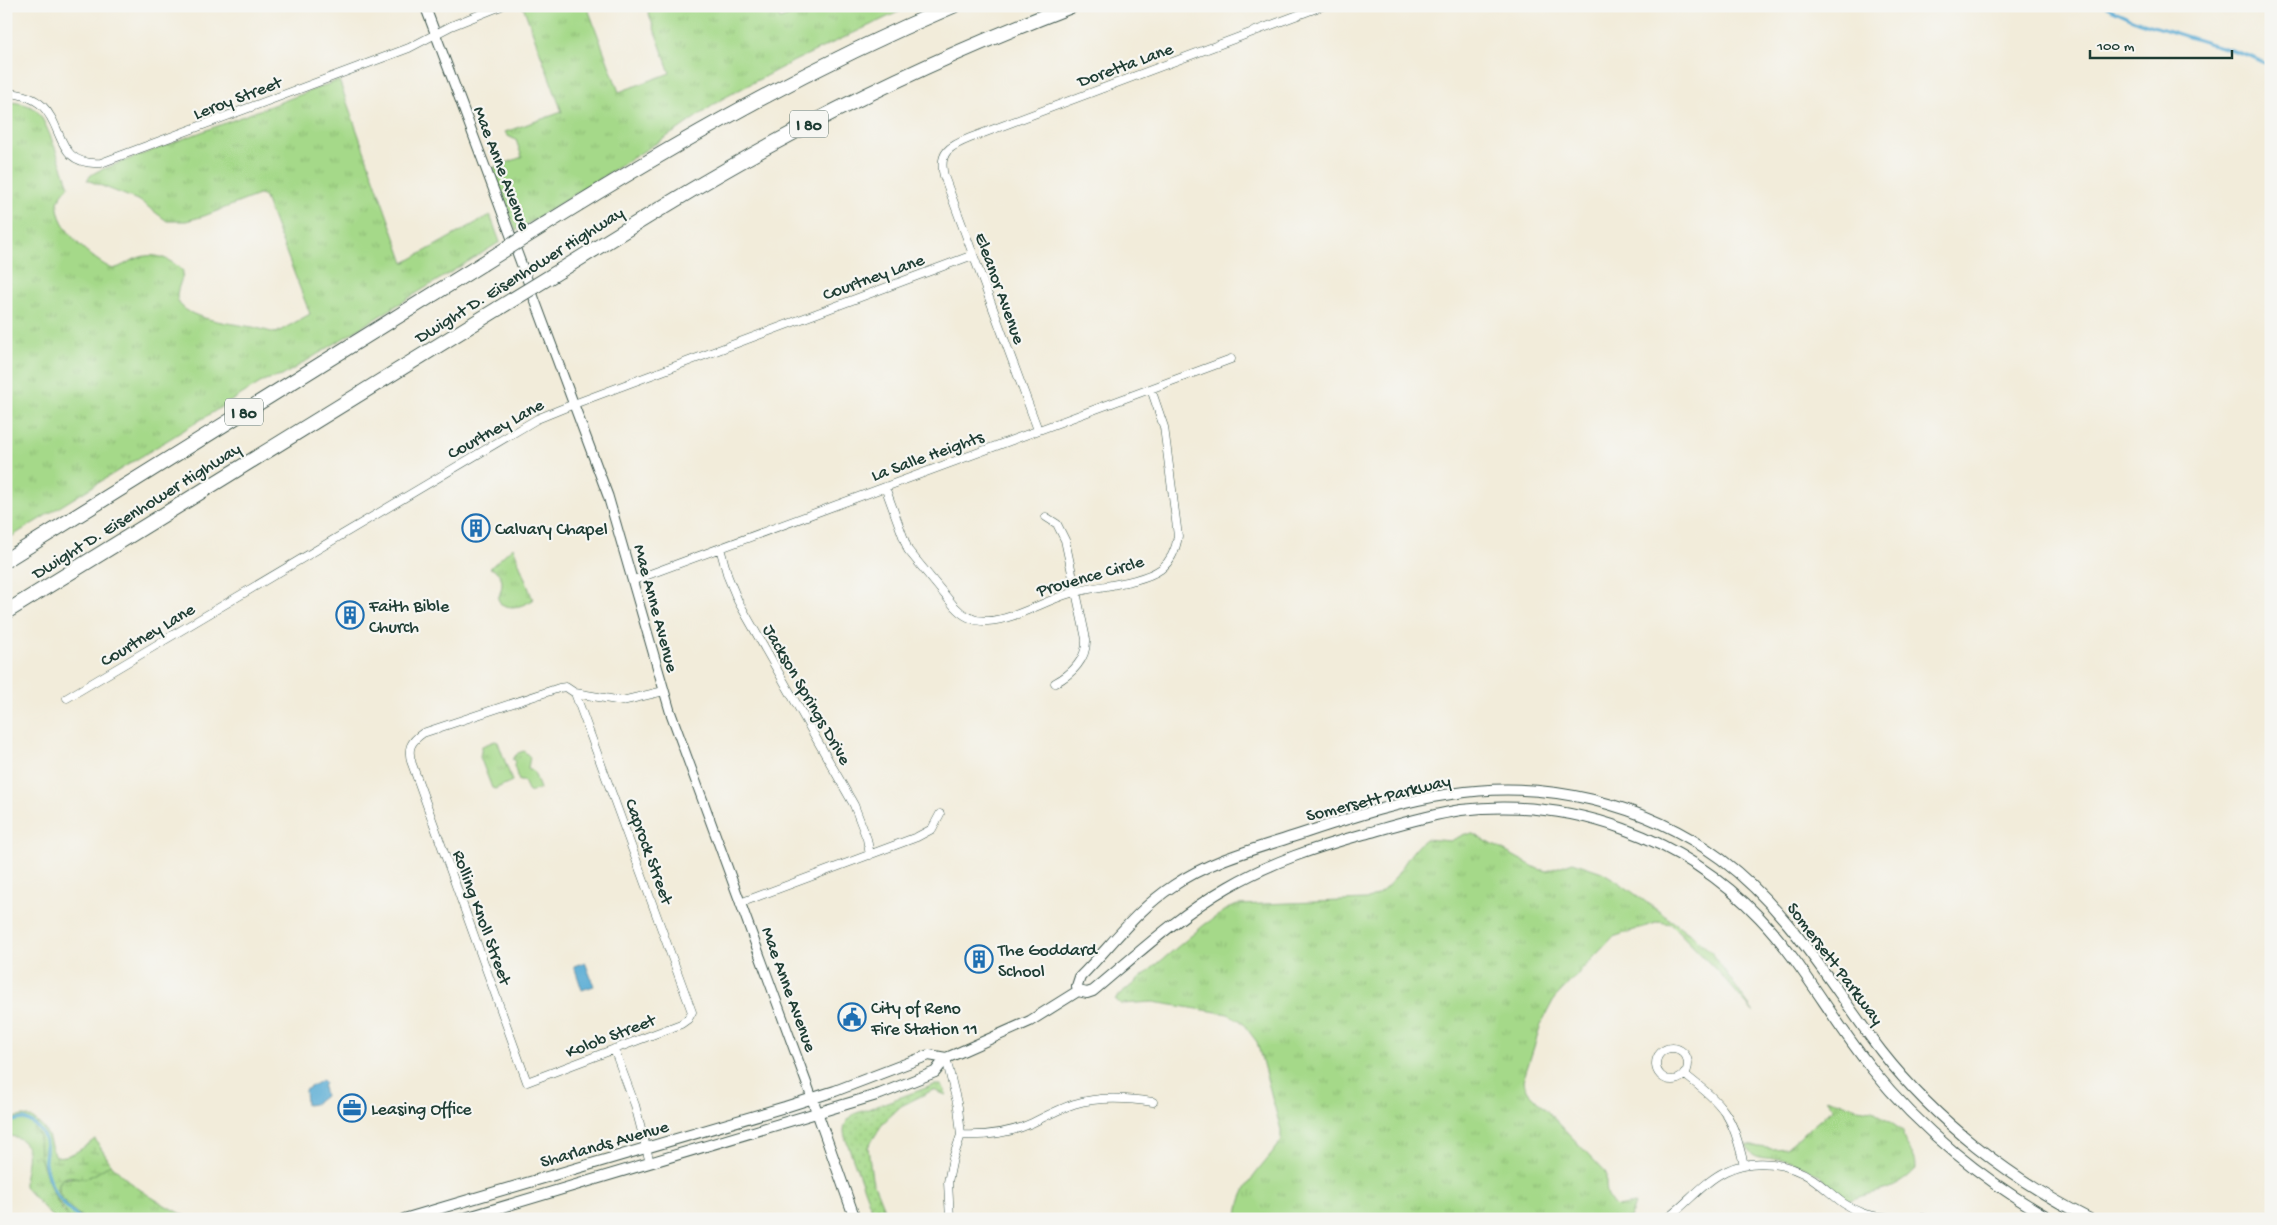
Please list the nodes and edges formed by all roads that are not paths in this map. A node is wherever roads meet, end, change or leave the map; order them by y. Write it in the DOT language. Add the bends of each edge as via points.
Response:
graph roads {
  1 [pos="425,6"];
  2 [pos="501,6"];
  3 [pos="954,6"];
  4 [pos="1071,6"];
  5 [pos="1322,6"];
  6 [pos="435,34"];
  7 [pos="6,93"];
  8 [pos="943,156"];
  9 [pos="973,255"];
  10 [pos="1231,359"];
  11 [pos="1151,388"];
  12 [pos="574,404"];
  13 [pos="1038,430"];
  14 [pos="885,487"];
  15 [pos="1046,517"];
  16 [pos="720,548"];
  17 [pos="6,560"];
  18 [pos="634,580"];
  19 [pos="1076,591"];
  20 [pos="6,612"];
  21 [pos="1055,683"];
  22 [pos="664,691"];
  23 [pos="575,693"];
  24 [pos="67,698"];
  25 [pos="940,814"];
  26 [pos="870,854"];
  27 [pos="740,903"];
  28 [pos="1078,991"];
  29 [pos="688,1019"];
  30 [pos="614,1049"];
  31 [pos="946,1058"];
  32 [pos="1684,1074"];
  33 [pos="542,1076"];
  34 [pos="812,1098"];
  35 [pos="1153,1102"];
  36 [pos="818,1114"];
  37 [pos="962,1135"];
  38 [pos="647,1147"];
  39 [pos="650,1163"];
  40 [pos="1744,1165"];
  41 [pos="423,1216"];
  42 [pos="404,1219"];
  43 [pos="462,1219"];
  44 [pos="855,1219"];
  45 [pos="950,1219"];
  46 [pos="1666,1219"];
  47 [pos="1934,1219"];
  48 [pos="2051,1219"];
  49 [pos="2090,1219"];
  1 -- 6 [label="street, Mae Anne Avenue"];
  2 -- 6 [label="street, Leroy Street"];
  3 -- 17 [label="highway, Dwight D. Eisenhower Highway / I 80, bridge" via="791,81 654,157"];
  4 -- 20 [label="highway, Dwight D. Eisenhower Highway / I 80, bridge" via="914,72 801,128 689,191"];
  5 -- 8 [label="street, Doretta Lane" via="970,138 949,148"];
  6 -- 7 [label="street, Leroy Street" via="410,48 101,163 82,162 68,153 53,119 42,104 25,96"];
  6 -- 12 [label="street, Mae Anne Avenue"];
  8 -- 9 [label="street, Eleanor Avenue" via="944,176"];
  9 -- 12 [label="street, Courtney Lane"];
  9 -- 13 [label="street, Eleanor Avenue"];
  10 -- 11 [label="street, La Salle Heights"];
  11 -- 13 [label="street, La Salle Heights"];
  11 -- 19 [label="street, Provence Circle" via="1164,427 1177,546 1168,563 1154,573"];
  12 -- 18 [label="street, Mae Anne Avenue"];
  12 -- 24 [label="street, Courtney Lane" via="508,435"];
  13 -- 14 [label="street, La Salle Heights"];
  14 -- 16 [label="street, La Salle Heights"];
  14 -- 19 [label="street, Provence Circle" via="908,550 966,616 982,622 991,621"];
  15 -- 19 [label="street" via="1061,531"];
  16 -- 18 [label="street, La Salle Heights"];
  16 -- 26 [label="street, Jackson Springs Drive" via="738,601 854,805"];
  18 -- 22 [label="street, Mae Anne Avenue"];
  19 -- 21 [label="street" via="1086,639 1085,650 1073,671"];
  22 -- 23 [label="street" via="622,701"];
  22 -- 27 [label="street, Mae Anne Avenue"];
  23 -- 29 [label="street, Caprock Street" via="690,1003 692,1012"];
  23 -- 33 [label="street, Rolling Knoll Street" via="566,687 559,688 423,733 409,748 412,764 527,1082"];
  25 -- 26 [label="street" via="926,833"];
  26 -- 27 [label="street"];
  27 -- 34 [label="street, Mae Anne Avenue"];
  28 -- 31 [label="main road, Somersett Parkway" via="1015,1029"];
  28 -- 48 [label="main road, Somersett Parkway" via="1093,991 1225,888 1298,854 1461,810 1513,808 1583,816 1629,830 1669,848 1733,892 1775,935 1872,1070 1912,1112 1976,1168"];
  28 -- 49 [label="main road, Somersett Parkway" via="1080,977 1144,909 1186,878 1227,858 1425,798 1494,790 1526,790 1589,799 1673,830 1706,848 1735,870 1784,918 1886,1058 1933,1107 1966,1138 2010,1171"];
  29 -- 30 [label="street, Kolob Street"];
  30 -- 33 [label="street, Kolob Street"];
  30 -- 38 [label="street"];
  31 -- 34 [label="main road, Somersett Parkway" via="929,1055"];
  31 -- 36 [label="main road, Somersett Parkway" via="930,1075"];
  31 -- 37 [label="street"];
  32 -- 32 [label="street" via="1687,1060 1681,1051 1671,1048 1658,1056 1657,1071 1664,1078 1674,1080"];
  32 -- 40 [label="street" via="1712,1096 1727,1114"];
  34 -- 36 [label="main road, Mae Anne Avenue"];
  34 -- 38 [label="main road, Sharlands Avenue"];
  35 -- 37 [label="street" via="1122,1098 1094,1100 1055,1111 1015,1130 981,1136"];
  36 -- 39 [label="main road, Sharlands Avenue"];
  36 -- 44 [label="main road, Mae Anne Avenue"];
  37 -- 45 [label="street" via="948,1182"];
  38 -- 39 [label="street"];
  38 -- 41 [label="main road, Sharlands Avenue"];
  39 -- 43 [label="main road, Sharlands Avenue"];
  40 -- 46 [label="street" via="1716,1177"];
  40 -- 47 [label="street" via="1767,1163 1793,1168 1813,1179 1842,1204 1866,1214"];
  41 -- 42 [label="main road, Sharlands Avenue"];
}
